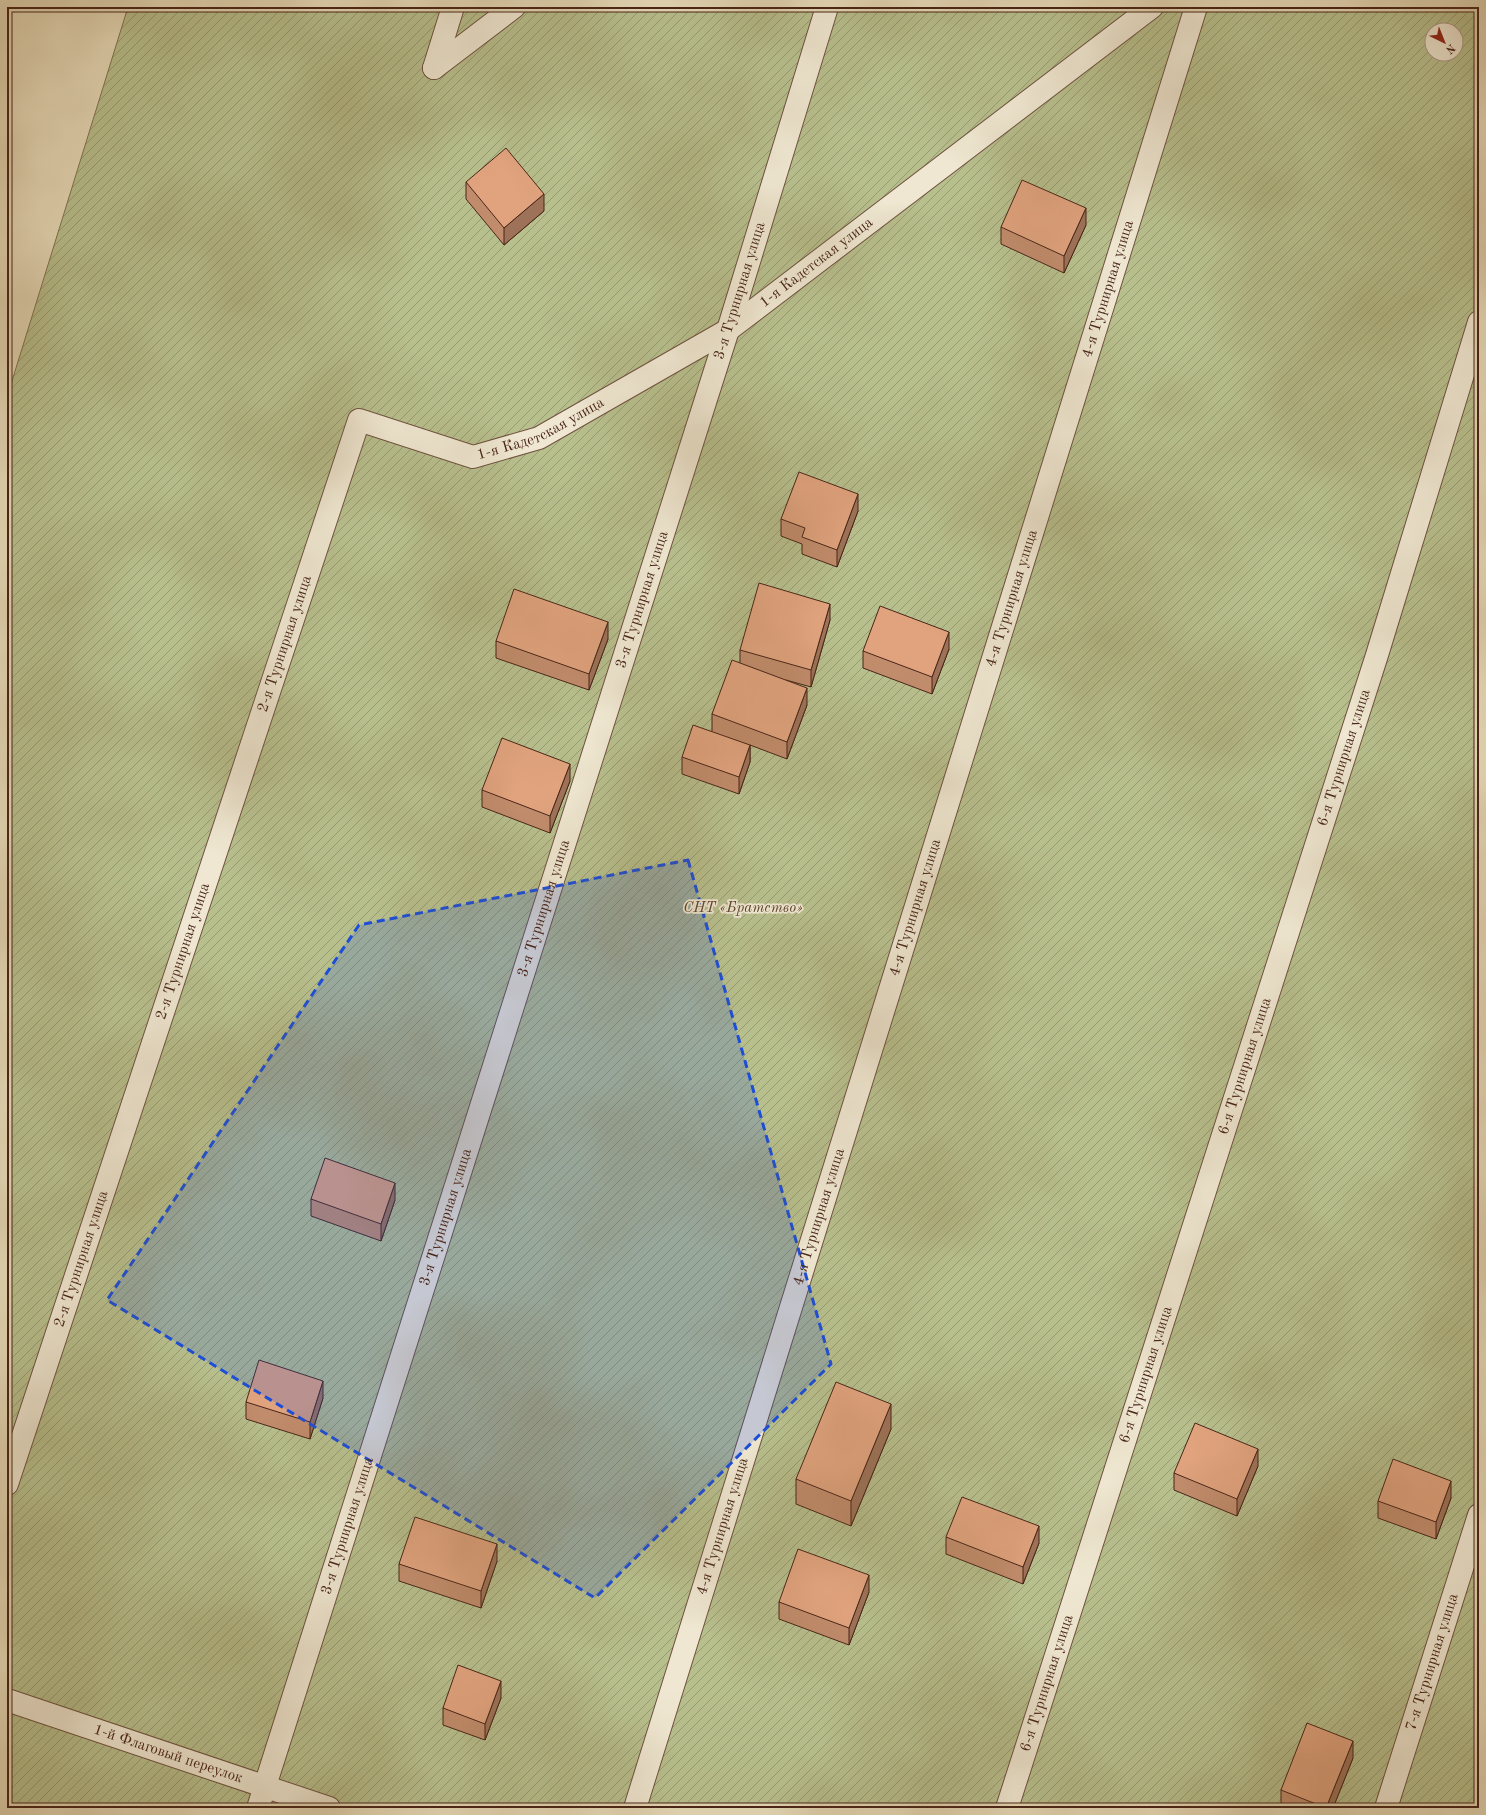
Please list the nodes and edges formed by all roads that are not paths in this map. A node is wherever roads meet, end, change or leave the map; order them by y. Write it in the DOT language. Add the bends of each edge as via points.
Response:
graph roads {
  1 [pos="453,7"];
  2 [pos="514,7"];
  3 [pos="827,7"];
  4 [pos="1152,7"];
  5 [pos="1196,7"];
  6 [pos="1479,322"];
  7 [pos="728,330"];
  8 [pos="359,420"];
  9 [pos="7,1484"];
  10 [pos="1479,1516"];
  11 [pos="7,1700"];
  12 [pos="264,1787"];
  13 [pos="258,1808"];
  14 [pos="329,1808"];
  15 [pos="635,1808"];
  16 [pos="1007,1808"];
  17 [pos="1386,1808"];
  1 -- 2 [label="lane" via="434,68"];
  3 -- 7 [label="lane, 3-я Турнирная улица"];
  4 -- 7 [label="lane, 1-я Кадетская улица"];
  5 -- 15 [label="lane, 4-я Турнирная улица"];
  6 -- 16 [label="lane, 6-я Турнирная улица" via="1377,656"];
  7 -- 8 [label="lane, 1-я Кадетская улица" via="539,438 473,457"];
  7 -- 12 [label="lane, 3-я Турнирная улица"];
  8 -- 9 [label="lane, 2-я Турнирная улица"];
  10 -- 17 [label="lane, 7-я Турнирная улица"];
  11 -- 12 [label="lane, 1-й Флаговый переулок"];
  12 -- 13 [label="lane, 3-я Турнирная улица"];
  12 -- 14 [label="lane, 1-й Флаговый переулок"];
}
